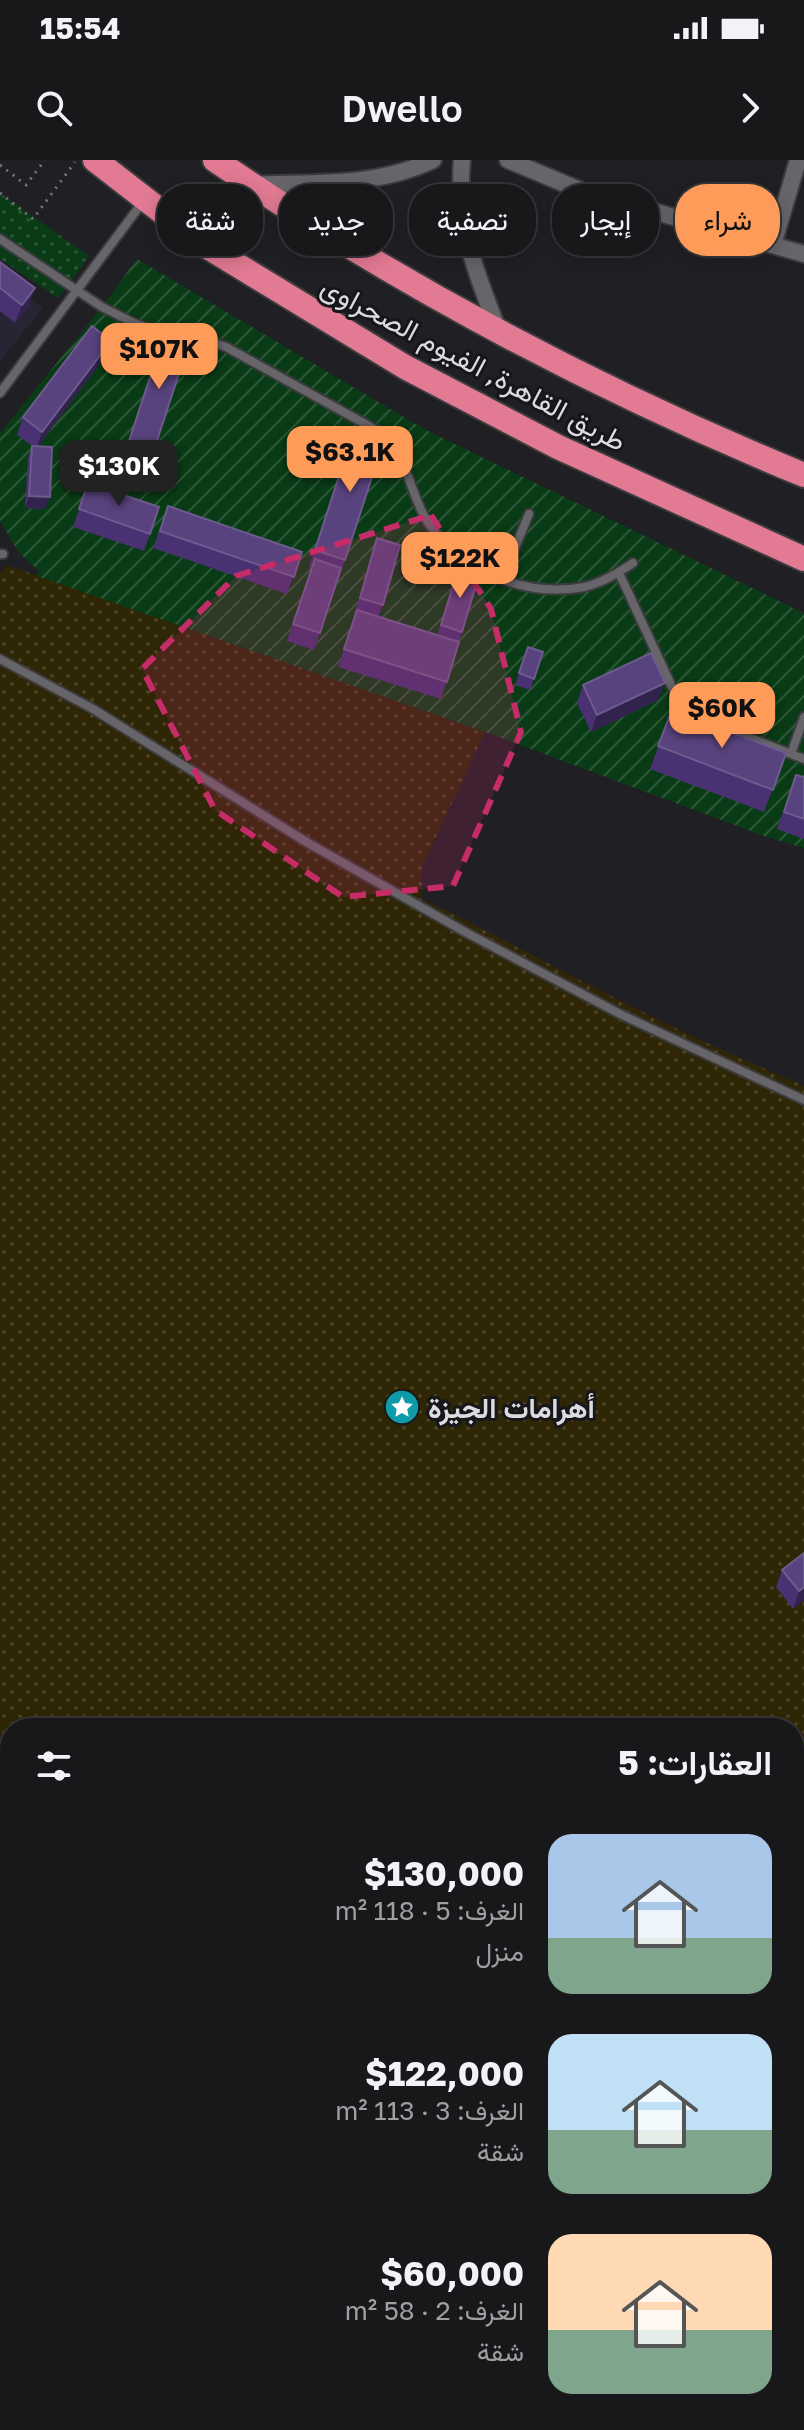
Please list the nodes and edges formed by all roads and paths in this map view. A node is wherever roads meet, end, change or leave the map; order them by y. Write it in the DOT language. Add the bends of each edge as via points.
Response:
graph roads {
  1 [pos="45,160"];
  2 [pos="77,160"];
  3 [pos="95,160"];
  4 [pos="215,160"];
  5 [pos="433,160"];
  6 [pos="462,160"];
  7 [pos="508,160"];
  8 [pos="798,160"];
  9 [pos="0,165"];
  10 [pos="245,175"];
  11 [pos="0,193"];
  12 [pos="145,199"];
  13 [pos="675,217"];
  14 [pos="780,221"];
  15 [pos="0,239"];
  16 [pos="780,247"];
  17 [pos="804,254"];
  18 [pos="78,291"];
  19 [pos="500,334"];
  20 [pos="0,393"];
  21 [pos="804,475"];
  22 [pos="529,514"];
  23 [pos="804,559"];
  24 [pos="633,563"];
  25 [pos="619,573"];
  26 [pos="502,579"];
  27 [pos="0,659"];
  28 [pos="804,717"];
  29 [pos="791,754"];
  30 [pos="804,759"];
  31 [pos="804,1100"];
  1 -- 9 [label="path" via="26,185"];
  2 -- 11 [label="path" via="33,219"];
  3 -- 12 [label="highway, طريق القاهرة, الفيوم الصحراوى"];
  4 -- 10 [label="highway, طريق القاهرة, الفيوم الصحراوى"];
  5 -- 10 [label="street" via="371,180"];
  6 -- 19 [label="street" via="468,248"];
  7 -- 13 [label="street" via="582,191"];
  8 -- 14 [label="street"];
  10 -- 19 [label="highway, طريق القاهرة, الفيوم الصحراوى" via="375,264"];
  12 -- 18 [label="lane"];
  12 -- 23 [label="highway, طريق القاهرة, الفيوم الصحراوى" via="219,254 405,367 558,447"];
  15 -- 18 [label="lane"];
  16 -- 17 [label="street"];
  18 -- 20 [label="lane"];
  18 -- 26 [label="lane" via="134,323 226,347 378,431 397,450 414,497 447,545 467,563"];
  19 -- 21 [label="highway, طريق القاهرة, الفيوم الصحراوى" via="627,398"];
  22 -- 26 [label="lane"];
  24 -- 25 [label="lane"];
  25 -- 26 [label="lane" via="584,587 549,589"];
  25 -- 29 [label="lane" via="680,704 695,716"];
  27 -- 31 [label="lane" via="467,933 622,1015"];
  28 -- 29 [label="lane"];
  29 -- 30 [label="lane"];
}
